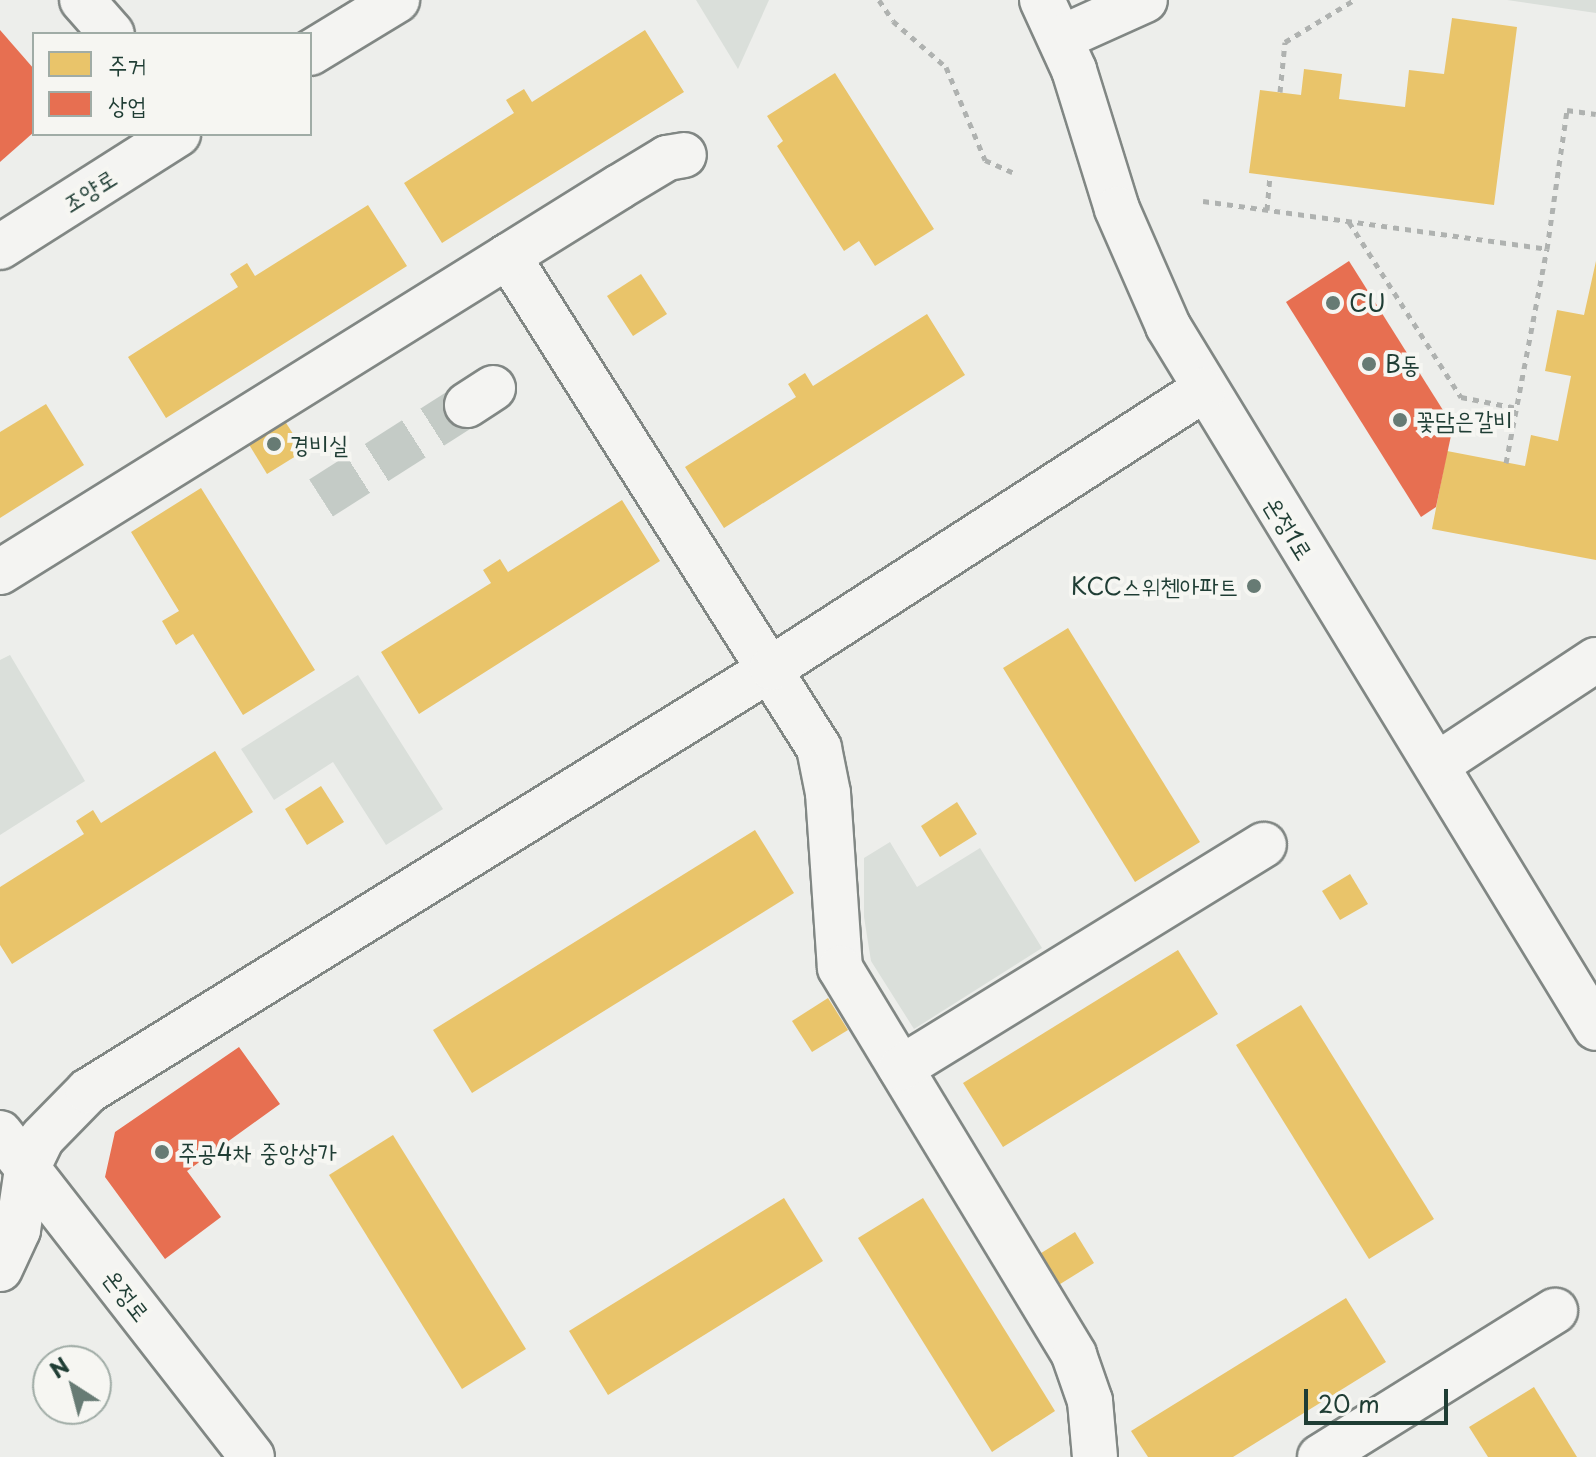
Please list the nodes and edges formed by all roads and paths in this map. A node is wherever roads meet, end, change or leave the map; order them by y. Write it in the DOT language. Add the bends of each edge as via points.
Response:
graph roads {
  1 [pos="82,0"];
  2 [pos="397,0"];
  3 [pos="879,0"];
  4 [pos="1042,0"];
  5 [pos="1145,0"];
  6 [pos="1354,0"];
  7 [pos="110,32"];
  8 [pos="1061,38"];
  9 [pos="312,52"];
  10 [pos="1280,92"];
  11 [pos="1596,114"];
  12 [pos="175,136"];
  13 [pos="684,155"];
  14 [pos="1012,172"];
  15 [pos="1270,176"];
  16 [pos="1203,201"];
  17 [pos="1267,210"];
  18 [pos="1348,221"];
  19 [pos="0,247"];
  20 [pos="1547,249"];
  21 [pos="508,256"];
  22 [pos="1203,390"];
  23 [pos="1517,408"];
  24 [pos="1506,463"];
  25 [pos="0,572"];
  26 [pos="1596,660"];
  27 [pos="772,668"];
  28 [pos="1438,764"];
  29 [pos="1264,845"];
  30 [pos="1596,1028"];
  31 [pos="901,1068"];
  32 [pos="0,1133"];
  33 [pos="27,1169"];
  34 [pos="0,1269"];
  35 [pos="1555,1311"];
  36 [pos="252,1457"];
  37 [pos="1095,1457"];
  38 [pos="1320,1457"];
  1 -- 7 [label="street"];
  2 -- 9 [label="street"];
  3 -- 14 [label="path" via="893,21 946,67 985,160"];
  4 -- 8 [label="street, 온정1로"];
  5 -- 8 [label="street"];
  6 -- 10 [label="path" via="1285,42"];
  8 -- 22 [label="street, 온정1로" via="1137,261"];
  11 -- 20 [label="path" via="1567,110"];
  12 -- 19 [label="street, 조양로"];
  13 -- 21 [label="street" via="667,158"];
  15 -- 17 [label="path"];
  16 -- 17 [label="path"];
  17 -- 18 [label="path"];
  18 -- 20 [label="path"];
  18 -- 23 [label="path" via="1461,397"];
  20 -- 23 [label="path"];
  21 -- 25 [label="street"];
  21 -- 27 [label="street"];
  22 -- 27 [label="street"];
  22 -- 28 [label="street, 온정1로"];
  23 -- 24 [label="path"];
  26 -- 28 [label="street"];
  27 -- 31 [label="street" via="813,736 826,770 840,968"];
  27 -- 33 [label="street" via="88,1091 42,1138"];
  28 -- 30 [label="street, 온정1로"];
  29 -- 31 [label="street"];
  31 -- 37 [label="street" via="1074,1355 1090,1401"];
  32 -- 33 [label="street, 온정로"];
  33 -- 34 [label="street" via="18,1230"];
  33 -- 36 [label="street, 온정로"];
  35 -- 38 [label="street"];
}
